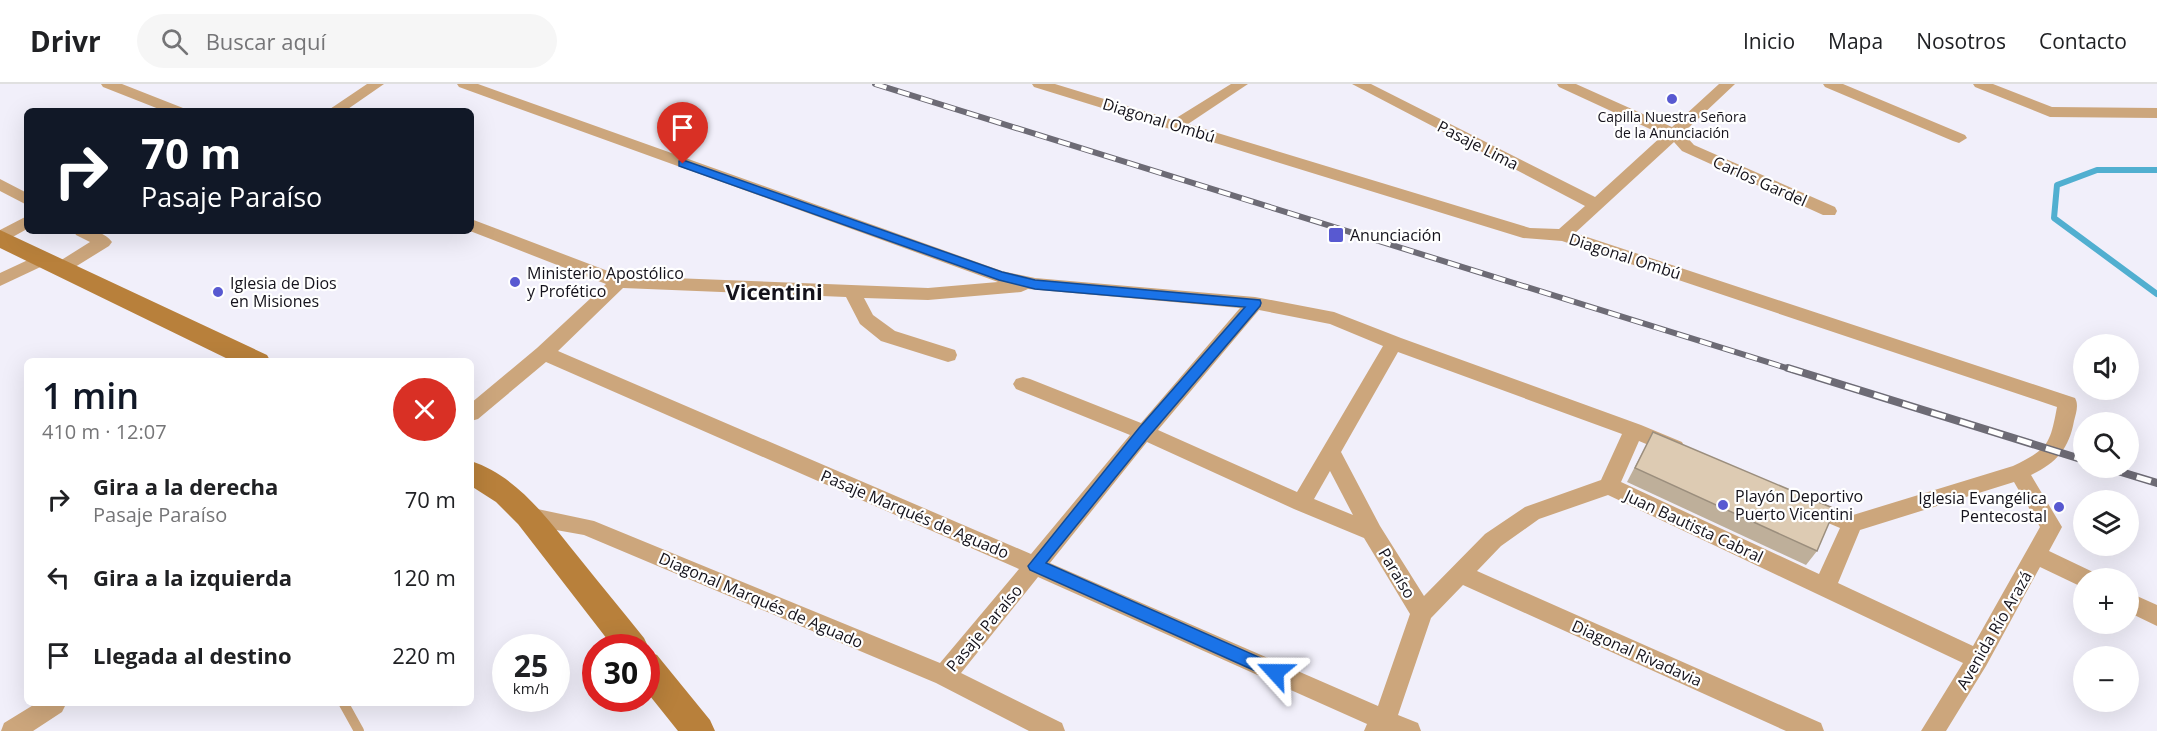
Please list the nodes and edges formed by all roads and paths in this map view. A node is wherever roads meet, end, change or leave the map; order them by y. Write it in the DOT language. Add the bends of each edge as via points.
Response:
graph roads {
  1 [pos="108,84"];
  2 [pos="377,84"];
  3 [pos="464,84"];
  4 [pos="1039,84"];
  5 [pos="1241,84"];
  6 [pos="1359,84"];
  7 [pos="1564,84"];
  8 [pos="1728,84"];
  9 [pos="1830,84"];
  10 [pos="1980,84"];
  11 [pos="169,108"];
  12 [pos="340,108"];
  13 [pos="2157,113"];
  14 [pos="1176,125"];
  15 [pos="1675,134"];
  16 [pos="1959,138"];
  17 [pos="0,184"];
  18 [pos="24,198"];
  19 [pos="1597,205"];
  20 [pos="1829,211"];
  21 [pos="24,224"];
  22 [pos="474,226"];
  23 [pos="88,234"];
  24 [pos="1563,235"];
  25 [pos="0,238"];
  26 [pos="52,263"];
  27 [pos="0,280"];
  28 [pos="619,282"];
  29 [pos="1035,284"];
  30 [pos="852,292"];
  31 [pos="1255,303"];
  32 [pos="1394,343"];
  33 [pos="544,353"];
  34 [pos="948,355"];
  35 [pos="250,358"];
  36 [pos="1023,384"];
  37 [pos="474,411"];
  38 [pos="1634,430"];
  39 [pos="1144,432"];
  40 [pos="1331,453"];
  41 [pos="1689,453"];
  42 [pos="2019,472"];
  43 [pos="474,474"];
  44 [pos="1609,486"];
  45 [pos="1797,501"];
  46 [pos="1301,503"];
  47 [pos="528,516"];
  48 [pos="1852,524"];
  49 [pos="1372,532"];
  50 [pos="2037,555"];
  51 [pos="1035,566"];
  52 [pos="2073,573"];
  53 [pos="1461,574"];
  54 [pos="1825,587"];
  55 [pos="2139,607"];
  56 [pos="1422,613"];
  57 [pos="2157,616"];
  58 [pos="622,634"];
  59 [pos="1978,659"];
  60 [pos="944,676"];
  61 [pos="660,683"];
  62 [pos="51,706"];
  63 [pos="345,706"];
  64 [pos="1380,726"];
  65 [pos="13,731"];
  66 [pos="358,731"];
  67 [pos="698,731"];
  68 [pos="1053,731"];
  69 [pos="1409,731"];
  70 [pos="1812,731"];
  71 [pos="1934,731"];
  1 -- 11 [label="street"];
  2 -- 12 [label="street"];
  3 -- 29 [label="street" via="969,267"];
  4 -- 14 [label="street, Diagonal Ombú"];
  5 -- 14 [label="street"];
  6 -- 19 [label="street, Pasaje Lima"];
  7 -- 15 [label="street, Carlos Gardel"];
  8 -- 15 [label="street"];
  9 -- 16 [label="street"];
  10 -- 13 [label="street" via="2050,112"];
  14 -- 24 [label="street, Diagonal Ombú" via="1529,234"];
  15 -- 19 [label="street"];
  15 -- 20 [label="street, Carlos Gardel" via="1688,148"];
  17 -- 18 [label="street"];
  19 -- 24 [label="street"];
  21 -- 25 [label="street"];
  22 -- 28 [label="street"];
  23 -- 26 [label="street" via="103,242"];
  24 -- 42 [label="street, Diagonal Ombú" via="2068,403 2060,444 2038,463"];
  25 -- 26 [label="street"];
  26 -- 27 [label="street"];
  26 -- 35 [label="street"];
  28 -- 30 [label="street"];
  28 -- 33 [label="street"];
  29 -- 30 [label="street" via="928,294"];
  29 -- 31 [label="street"];
  30 -- 34 [label="street" via="866,319 888,336"];
  31 -- 32 [label="street" via="1334,318"];
  31 -- 39 [label="street, Pasaje Paraíso"];
  32 -- 38 [label="street"];
  32 -- 40 [label="street"];
  33 -- 37 [label="street"];
  33 -- 51 [label="street, Pasaje Marqués de Aguado"];
  36 -- 39 [label="street"];
  38 -- 41 [label="street"];
  38 -- 44 [label="street"];
  39 -- 46 [label="street"];
  39 -- 51 [label="street, Pasaje Paraíso"];
  40 -- 46 [label="street"];
  40 -- 49 [label="street, Paraíso"];
  42 -- 48 [label="street"];
  42 -- 50 [label="street, Avenida Río Arazá" via="2051,527"];
  43 -- 47 [label="street" via="506,494"];
  44 -- 53 [label="street, Juan Bautista Cabral" via="1532,513 1493,540"];
  44 -- 54 [label="street, Juan Bautista Cabral"];
  45 -- 48 [label="street"];
  46 -- 49 [label="street"];
  47 -- 58 [label="street"];
  47 -- 60 [label="street, Diagonal Marqués de Aguado" via="587,527"];
  48 -- 54 [label="street"];
  49 -- 56 [label="street, Paraíso"];
  50 -- 52 [label="street"];
  50 -- 59 [label="street, Avenida Río Arazá"];
  51 -- 60 [label="street, Pasaje Paraíso"];
  51 -- 64 [label="street, Pasaje Marqués de Aguado"];
  53 -- 56 [label="street, Juan Bautista Cabral"];
  53 -- 70 [label="street, Diagonal Rivadavia"];
  54 -- 59 [label="street, Juan Bautista Cabral"];
  55 -- 57 [label="street"];
  56 -- 64 [label="street, Paraíso"];
  59 -- 71 [label="street, Avenida Río Arazá"];
  60 -- 68 [label="street, Diagonal Marqués de Aguado"];
  61 -- 67 [label="street"];
  62 -- 65 [label="street"];
  63 -- 66 [label="lane"];
  64 -- 69 [label="street"];
}
